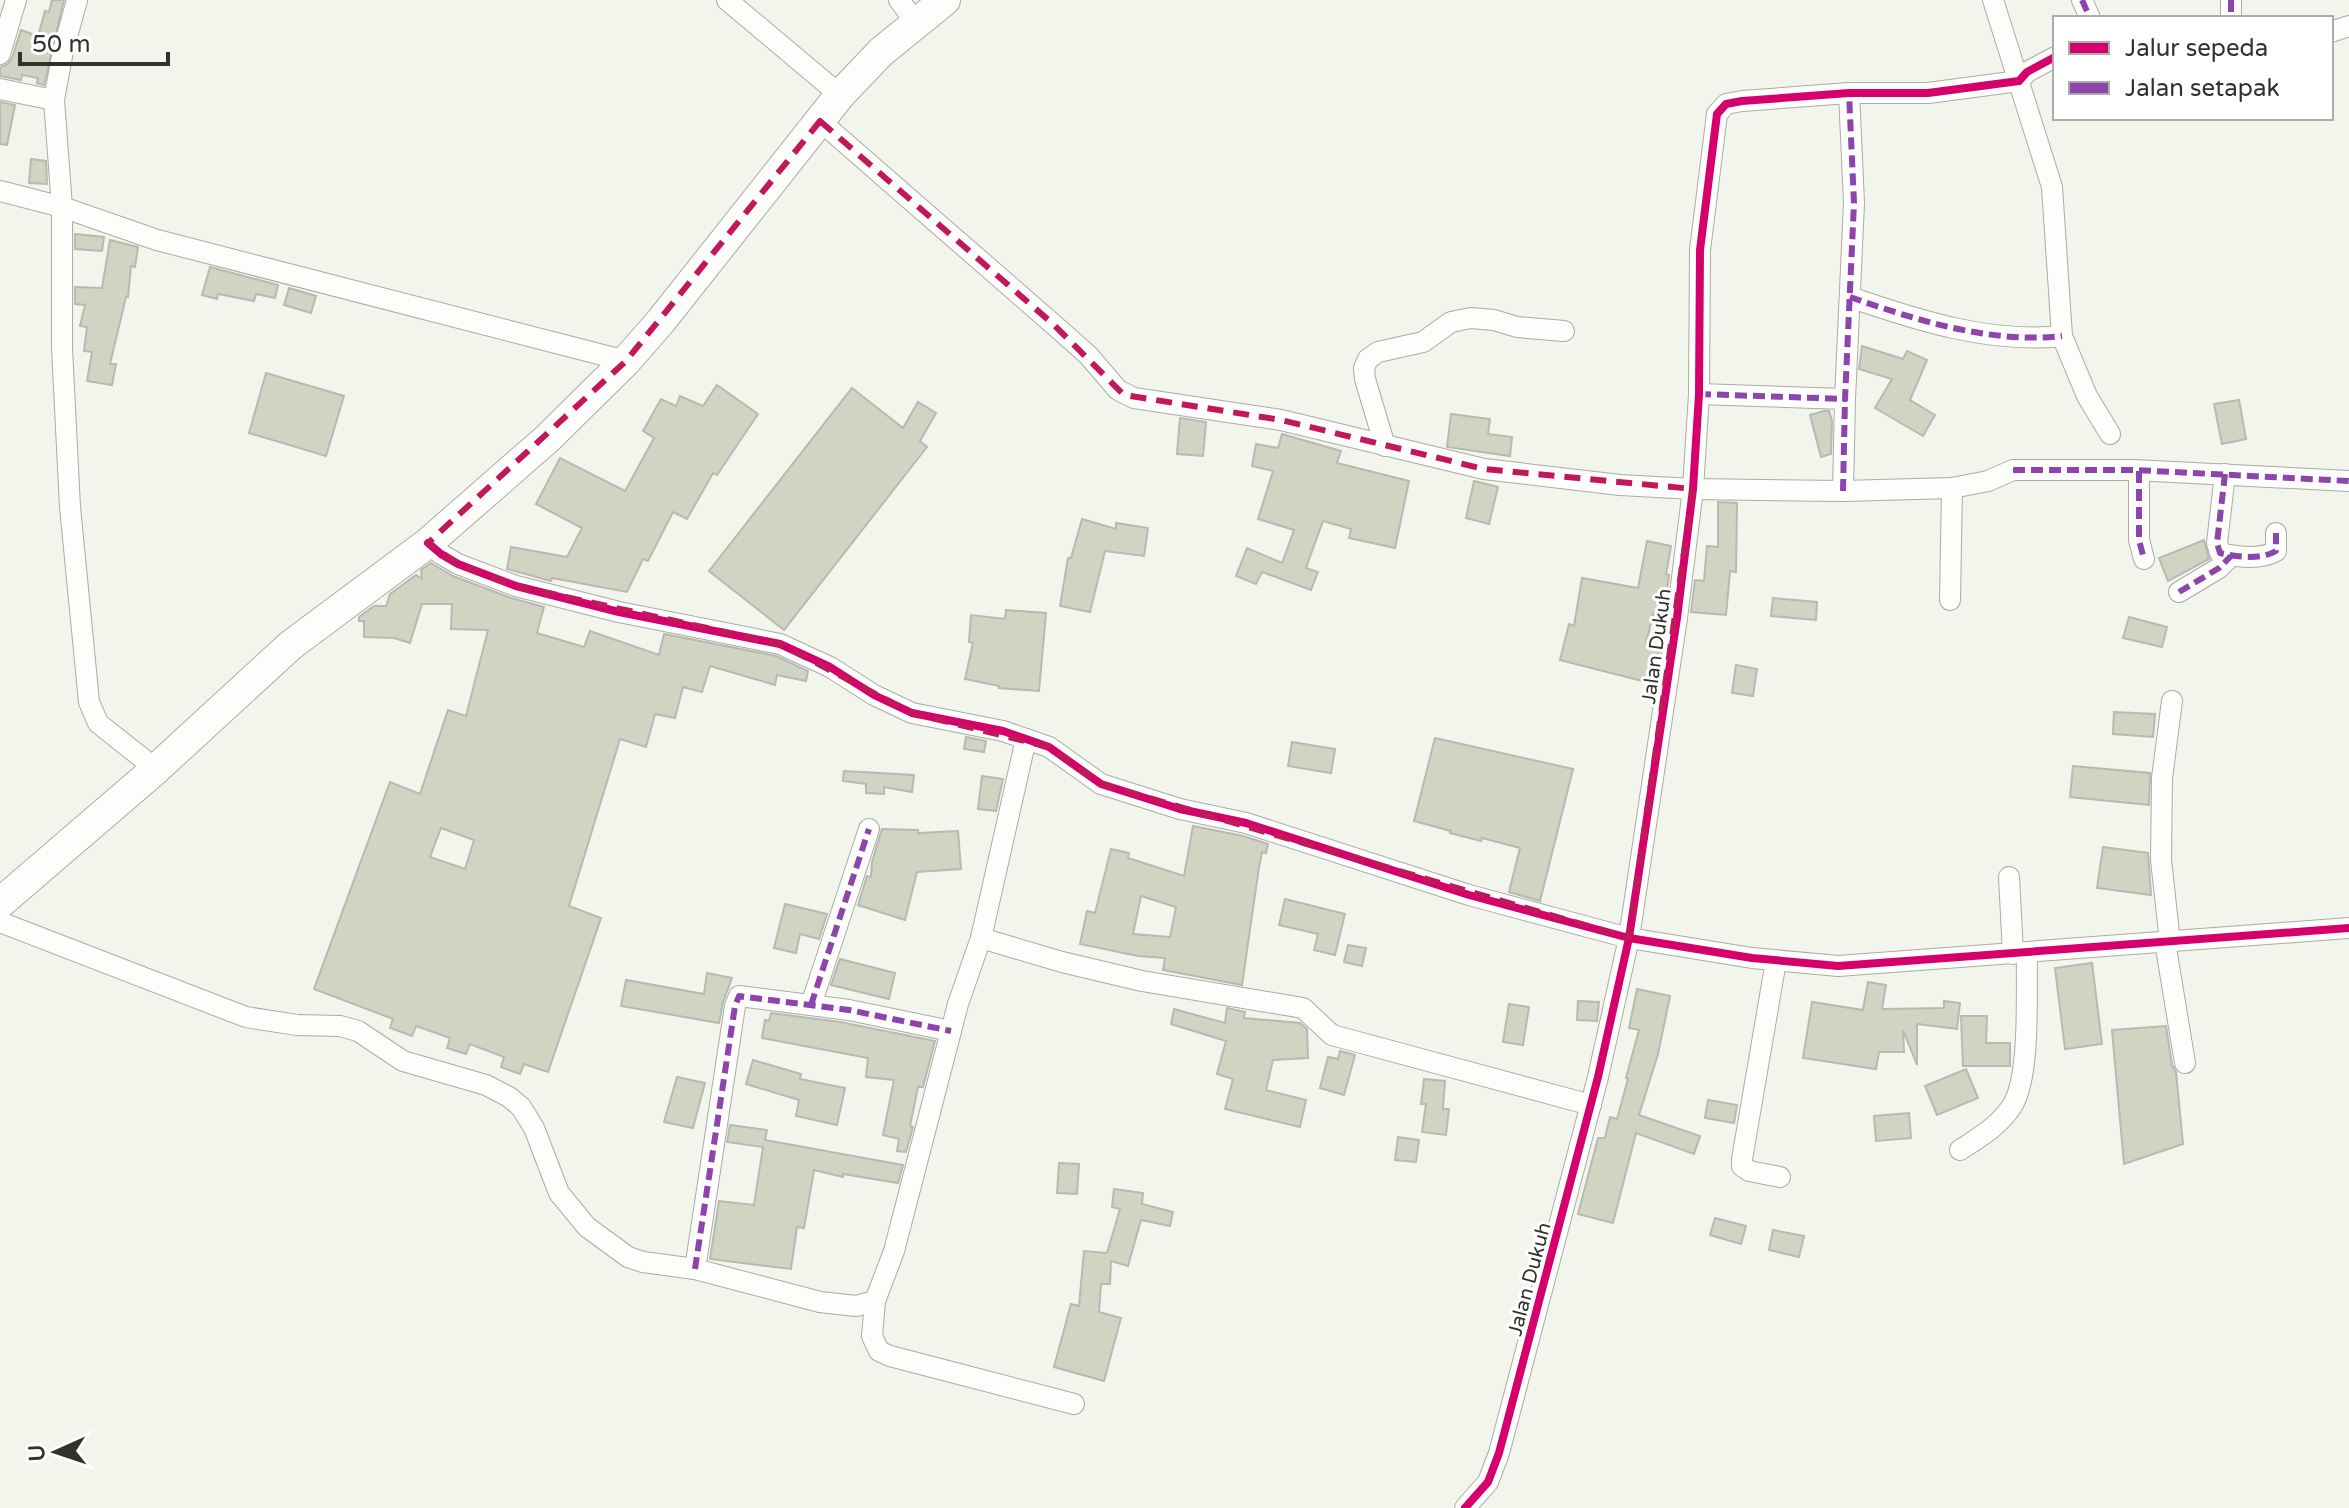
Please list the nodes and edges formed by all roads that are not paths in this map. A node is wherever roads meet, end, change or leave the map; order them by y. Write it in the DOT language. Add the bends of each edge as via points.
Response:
graph roads {
  1 [pos="16,0"];
  2 [pos="77,0"];
  3 [pos="727,0"];
  4 [pos="945,0"];
  5 [pos="1993,0"];
  6 [pos="908,12"];
  7 [pos="0,54"];
  8 [pos="2053,58"];
  9 [pos="2019,81"];
  10 [pos="0,89"];
  11 [pos="1849,93"];
  12 [pos="840,95"];
  13 [pos="54,100"];
  14 [pos="820,121"];
  15 [pos="0,191"];
  16 [pos="62,207"];
  17 [pos="1850,297"];
  18 [pos="1564,331"];
  19 [pos="2062,336"];
  20 [pos="626,361"];
  21 [pos="1699,394"];
  22 [pos="1845,399"];
  23 [pos="2110,434"];
  24 [pos="1385,446"];
  25 [pos="2139,471"];
  26 [pos="2225,474"];
  27 [pos="2349,481"];
  28 [pos="1952,488"];
  29 [pos="1693,489"];
  30 [pos="1843,491"];
  31 [pos="2276,533"];
  32 [pos="428,543"];
  33 [pos="2231,556"];
  34 [pos="2144,559"];
  35 [pos="2179,592"];
  36 [pos="1950,600"];
  37 [pos="2172,701"];
  38 [pos="1026,739"];
  39 [pos="156,769"];
  40 [pos="869,829"];
  41 [pos="2009,877"];
  42 [pos="0,903"];
  43 [pos="0,922"];
  44 [pos="2349,928"];
  45 [pos="981,938"];
  46 [pos="1629,938"];
  47 [pos="2167,942"];
  48 [pos="2020,954"];
  49 [pos="1776,961"];
  50 [pos="811,1005"];
  51 [pos="951,1031"];
  52 [pos="2185,1063"];
  53 [pos="1591,1105"];
  54 [pos="1960,1150"];
  55 [pos="1780,1177"];
  56 [pos="695,1269"];
  57 [pos="875,1301"];
  58 [pos="1074,1404"];
  59 [pos="1465,1508"];
  1 -- 7 [label="street"];
  2 -- 13 [label="street"];
  3 -- 12 [label="street"];
  4 -- 6 [label="street"];
  5 -- 9 [label="street"];
  6 -- 12 [label="street" via="881,52"];
  8 -- 9 [label="street, Jalan Dukuh"];
  9 -- 11 [label="street, Jalan Dukuh" via="1928,93"];
  9 -- 19 [label="street" via="2052,187"];
  10 -- 13 [label="street"];
  11 -- 17 [label="street" via="1854,203"];
  11 -- 21 [label="street, Jalan Dukuh" via="1742,101 1726,104 1717,114 1700,250"];
  12 -- 14 [label="street"];
  13 -- 16 [label="street"];
  14 -- 20 [label="street"];
  14 -- 24 [label="street" via="1088,355 1124,395 1281,420"];
  15 -- 16 [label="street"];
  16 -- 20 [label="street" via="157,240"];
  16 -- 39 [label="street" via="70,507 89,702 98,723"];
  17 -- 19 [label="street" via="1977,332"];
  17 -- 22 [label="street"];
  18 -- 24 [label="street" via="1471,318 1451,322 1423,342 1378,352 1364,368"];
  19 -- 23 [label="street"];
  20 -- 32 [label="street"];
  21 -- 22 [label="street"];
  21 -- 29 [label="street, Jalan Dukuh"];
  22 -- 30 [label="street"];
  24 -- 29 [label="street" via="1521,475"];
  25 -- 26 [label="street"];
  25 -- 28 [label="street" via="2013,470"];
  25 -- 34 [label="street"];
  26 -- 27 [label="street"];
  26 -- 33 [label="street" via="2218,548"];
  28 -- 30 [label="street"];
  28 -- 36 [label="street"];
  29 -- 30 [label="street"];
  29 -- 46 [label="street, Jalan Dukuh"];
  31 -- 33 [label="street" via="2278,545 2271,554"];
  32 -- 38 [label="street" via="458,564 516,586 780,644 912,713"];
  32 -- 39 [label="street" via="291,645"];
  33 -- 35 [label="street"];
  37 -- 47 [label="street" via="2162,778"];
  38 -- 45 [label="street"];
  38 -- 46 [label="street" via="1049,747 1101,784"];
  39 -- 42 [label="street"];
  40 -- 50 [label="street"];
  41 -- 48 [label="street"];
  43 -- 56 [label="street" via="246,1017 358,1031 403,1061 486,1085 521,1107 559,1193 587,1227 628,1257"];
  44 -- 47 [label="street"];
  45 -- 51 [label="street"];
  45 -- 53 [label="street" via="1142,981 1303,1008 1332,1035"];
  46 -- 49 [label="street"];
  46 -- 53 [label="street, Jalan Dukuh"];
  47 -- 48 [label="street"];
  47 -- 52 [label="street"];
  48 -- 49 [label="street" via="1838,966"];
  48 -- 54 [label="street" via="2024,1063 2019,1089 2000,1120"];
  49 -- 55 [label="street" via="1742,1166"];
  50 -- 51 [label="street"];
  50 -- 56 [label="street" via="743,995 736,999"];
  51 -- 57 [label="street" via="894,1251"];
  53 -- 59 [label="street, Jalan Dukuh" via="1499,1453 1488,1482"];
  56 -- 57 [label="street" via="820,1302 856,1306"];
  57 -- 58 [label="street" via="872,1336 879,1351"];
}
